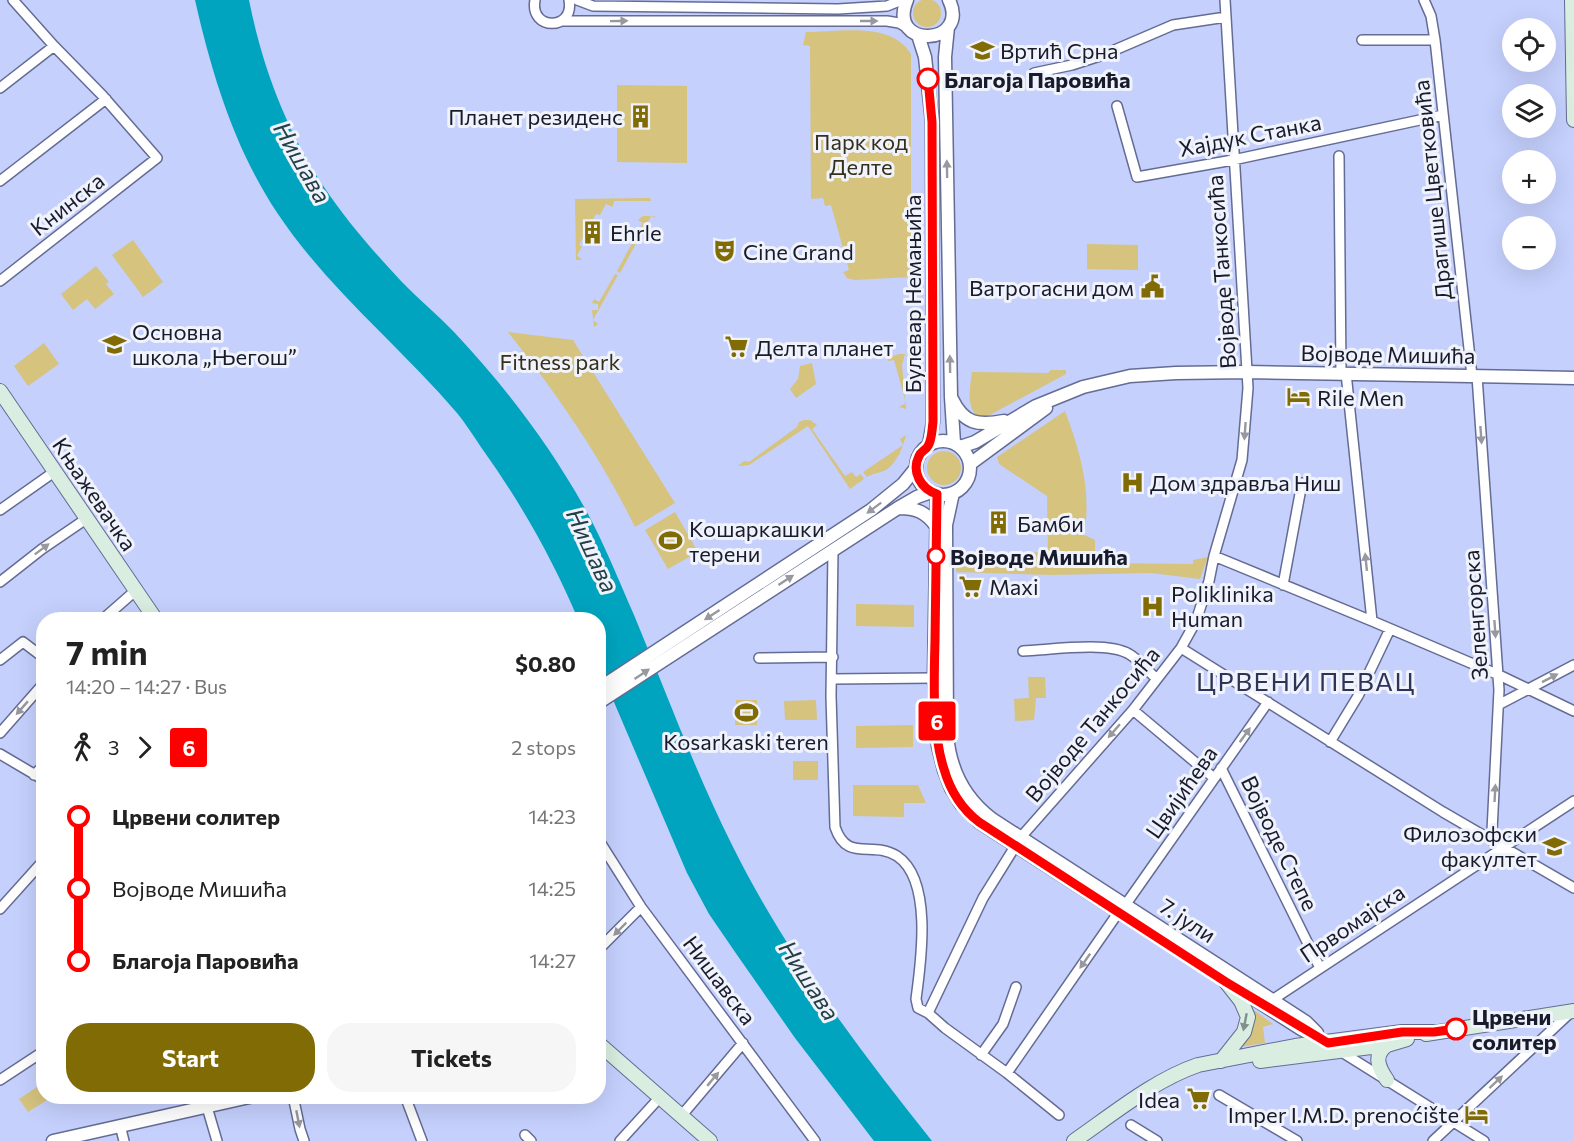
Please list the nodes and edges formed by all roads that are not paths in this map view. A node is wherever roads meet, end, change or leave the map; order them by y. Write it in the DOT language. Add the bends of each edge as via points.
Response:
graph roads {
  1 [pos="14,0"];
  2 [pos="535,0"];
  3 [pos="569,0"];
  4 [pos="577,0"];
  5 [pos="902,0"];
  6 [pos="907,0"];
  7 [pos="949,0"];
  8 [pos="1225,0"];
  9 [pos="1424,0"];
  10 [pos="1572,0"];
  11 [pos="1226,17"];
  12 [pos="561,21"];
  13 [pos="948,27"];
  14 [pos="913,32"];
  15 [pos="1362,40"];
  16 [pos="1435,40"];
  17 [pos="54,46"];
  18 [pos="1034,73"];
  19 [pos="0,88"];
  20 [pos="106,99"];
  21 [pos="1117,106"];
  22 [pos="1443,115"];
  23 [pos="1574,120"];
  24 [pos="1339,156"];
  25 [pos="1233,160"];
  26 [pos="0,181"];
  27 [pos="0,281"];
  28 [pos="1246,372"];
  29 [pos="1343,373"];
  30 [pos="1474,376"];
  31 [pos="1574,378"];
  32 [pos="0,391"];
  33 [pos="1062,397"];
  34 [pos="951,398"];
  35 [pos="1014,419"];
  36 [pos="929,445"];
  37 [pos="957,445"];
  38 [pos="970,464"];
  39 [pos="916,468"];
  40 [pos="54,472"];
  41 [pos="1302,483"];
  42 [pos="934,493"];
  43 [pos="953,493"];
  44 [pos="897,508"];
  45 [pos="0,510"];
  46 [pos="86,519"];
  47 [pos="936,526"];
  48 [pos="833,550"];
  49 [pos="1214,556"];
  50 [pos="0,582"];
  51 [pos="1283,585"];
  52 [pos="135,591"];
  53 [pos="111,612"];
  54 [pos="150,612"];
  55 [pos="1372,621"];
  56 [pos="1390,629"];
  57 [pos="682,640"];
  58 [pos="1181,648"];
  59 [pos="1023,651"];
  60 [pos="36,652"];
  61 [pos="759,657"];
  62 [pos="833,657"];
  63 [pos="0,660"];
  64 [pos="1574,665"];
  65 [pos="1499,675"];
  66 [pos="934,678"];
  67 [pos="832,679"];
  68 [pos="1157,679"];
  69 [pos="606,684"];
  70 [pos="1527,690"];
  71 [pos="36,692"];
  72 [pos="606,697"];
  73 [pos="1268,702"];
  74 [pos="1500,704"];
  75 [pos="1132,710"];
  76 [pos="1574,711"];
  77 [pos="0,733"];
  78 [pos="1330,742"];
  79 [pos="0,754"];
  80 [pos="1221,768"];
  81 [pos="36,775"];
  82 [pos="1214,778"];
  83 [pos="1574,801"];
  84 [pos="1018,841"];
  85 [pos="1503,848"];
  86 [pos="606,852"];
  87 [pos="36,869"];
  88 [pos="1574,888"];
  89 [pos="641,907"];
  90 [pos="1122,908"];
  91 [pos="0,909"];
  92 [pos="606,942"];
  93 [pos="1320,968"];
  94 [pos="1226,982"];
  95 [pos="1016,987"];
  96 [pos="1272,1000"];
  97 [pos="1572,1011"];
  98 [pos="928,1013"];
  99 [pos="1434,1032"];
  100 [pos="743,1043"];
  101 [pos="1328,1043"];
  102 [pos="1387,1045"];
  103 [pos="606,1050"];
  104 [pos="1340,1051"];
  105 [pos="981,1055"];
  106 [pos="36,1056"];
  107 [pos="1226,1060"];
  108 [pos="1007,1073"];
  109 [pos="0,1080"];
  110 [pos="1387,1080"];
  111 [pos="1219,1095"];
  112 [pos="661,1096"];
  113 [pos="220,1104"];
  114 [pos="295,1104"];
  115 [pos="408,1104"];
  116 [pos="207,1107"];
  117 [pos="682,1115"];
  118 [pos="1059,1115"];
  119 [pos="1454,1122"];
  120 [pos="120,1125"];
  121 [pos="1131,1125"];
  122 [pos="53,1141"];
  123 [pos="124,1141"];
  124 [pos="217,1141"];
  125 [pos="304,1141"];
  126 [pos="422,1141"];
  127 [pos="620,1141"];
  128 [pos="710,1141"];
  129 [pos="815,1141"];
  130 [pos="1074,1141"];
  131 [pos="1156,1141"];
  132 [pos="1297,1141"];
  133 [pos="1433,1141"];
  134 [pos="1484,1141"];
  1 -- 17 [label="street"];
  2 -- 12 [label="street" via="535,12 542,21"];
  3 -- 12 [label="street" via="570,10"];
  4 -- 5 [label="street" via="593,6 838,9 887,6"];
  6 -- 14 [label="street, Булевар Немањића" via="903,14"];
  7 -- 13 [label="street, Булевар Немањића" via="952,12"];
  8 -- 11 [label="street, Војводе Танкосића"];
  9 -- 16 [label="street, Драгише Цветковића"];
  10 -- 23 [label="main road"];
  11 -- 18 [label="street" via="1173,25 1104,55"];
  11 -- 25 [label="street, Војводе Танкосића"];
  12 -- 14 [label="street, one-way" via="887,21"];
  13 -- 14 [label="street" via="931,37"];
  34 -- 13 [label="street, Булевар Немањића, one-way" via="945,57"];
  14 -- 36 [label="street, Булевар Немањића" via="925,57 932,122 933,422"];
  15 -- 16 [label="street"];
  16 -- 22 [label="street, Драгише Цветковића"];
  17 -- 19 [label="street"];
  17 -- 20 [label="street"];
  20 -- 26 [label="street"];
  20 -- 27 [label="street, Книнска" via="157,158"];
  21 -- 25 [label="street, Хајдук Станка" via="1137,177"];
  22 -- 25 [label="street, Хајдук Станка"];
  22 -- 30 [label="street, Драгише Цветковића"];
  24 -- 29 [label="street"];
  25 -- 28 [label="street, Војводе Танкосића"];
  28 -- 29 [label="street, Војводе Мишића"];
  28 -- 33 [label="street, Војводе Мишића" via="1130,376 1089,385"];
  28 -- 49 [label="street, Војводе Танкосића, one-way" via="1242,460"];
  29 -- 30 [label="street, Војводе Мишића"];
  55 -- 29 [label="street, one-way"];
  30 -- 31 [label="street, Војводе Мишића"];
  30 -- 65 [label="street, Зеленгорска, one-way"];
  32 -- 40 [label="main road, Књажевачка"];
  33 -- 35 [label="street, Војводе Мишића"];
  33 -- 38 [label="street, Војводе Мишића"];
  34 -- 35 [label="street" via="958,411 976,423"];
  34 -- 37 [label="street, Булевар Немањића"];
  35 -- 37 [label="street, Војводе Мишића" via="975,442"];
  36 -- 37 [label="street"];
  36 -- 39 [label="street" via="921,453"];
  37 -- 38 [label="street"];
  38 -- 43 [label="street" via="968,479"];
  39 -- 42 [label="street" via="919,480"];
  39 -- 57 [label="street, one-way" via="897,490 871,510"];
  40 -- 45 [label="street"];
  40 -- 46 [label="main road, Књажевачка"];
  41 -- 51 [label="street"];
  42 -- 43 [label="street"];
  42 -- 44 [label="street"];
  42 -- 47 [label="street"];
  43 -- 84 [label="street" via="946,525 948,748 959,781 975,805"];
  44 -- 47 [label="street" via="919,510"];
  44 -- 48 [label="street"];
  50 -- 46 [label="street, one-way"];
  46 -- 52 [label="main road, Књажевачка"];
  47 -- 66 [label="street"];
  57 -- 48 [label="street, one-way"];
  48 -- 62 [label="street"];
  49 -- 51 [label="street"];
  49 -- 58 [label="street, Војводе Танкосића" via="1202,605"];
  51 -- 55 [label="street"];
  52 -- 53 [label="street"];
  52 -- 54 [label="main road, Књажевачка"];
  55 -- 56 [label="street"];
  56 -- 65 [label="street"];
  56 -- 78 [label="street" via="1358,696"];
  57 -- 69 [label="street"];
  72 -- 57 [label="street, one-way"];
  58 -- 68 [label="street, Војводе Танкосића"];
  58 -- 73 [label="street"];
  59 -- 68 [label="street" via="1114,649 1131,655"];
  60 -- 63 [label="street" via="23,642"];
  61 -- 62 [label="street"];
  62 -- 67 [label="street"];
  70 -- 64 [label="street, one-way"];
  65 -- 70 [label="street"];
  65 -- 74 [label="street, Зеленгорска"];
  66 -- 67 [label="street"];
  66 -- 84 [label="street" via="938,746 951,788 973,817"];
  67 -- 98 [label="street" via="835,826 839,837 851,848 881,849 897,856 908,867 916,885 922,920 916,999 918,1008"];
  68 -- 75 [label="street, Војводе Танкосића"];
  70 -- 74 [label="street"];
  70 -- 76 [label="street"];
  71 -- 77 [label="street, one-way"];
  73 -- 78 [label="street"];
  80 -- 73 [label="street, Цвијићева, one-way"];
  85 -- 74 [label="street, Зеленгорска, one-way" via="1492,826"];
  75 -- 82 [label="street, Војводе Степе"];
  75 -- 84 [label="street, Војводе Танкосића, one-way"];
  78 -- 85 [label="street"];
  79 -- 81 [label="street"];
  80 -- 82 [label="street, Цвијићева"];
  80 -- 93 [label="street, Војводе Степе"];
  82 -- 90 [label="street, Цвијићева"];
  83 -- 85 [label="street, Првомајска"];
  84 -- 90 [label="street, 7. јули"];
  84 -- 98 [label="street, Војводе Танкосића" via="983,898"];
  85 -- 88 [label="street"];
  85 -- 93 [label="street, Првомајска"];
  86 -- 89 [label="street, Нишавска"];
  87 -- 91 [label="street"];
  89 -- 92 [label="street, one-way"];
  89 -- 100 [label="street, Нишавска"];
  90 -- 94 [label="street, 7. јули"];
  90 -- 96 [label="street, 7. јули"];
  90 -- 108 [label="street, Цвијићева, one-way"];
  93 -- 96 [label="street, Првомајска"];
  94 -- 101 [label="street, 7. јули"];
  94 -- 107 [label="main road, one-way" via="1248,1017 1244,1032"];
  95 -- 105 [label="street" via="1003,1024"];
  96 -- 101 [label="street, 7. јули" via="1306,1022"];
  97 -- 99 [label="main road"];
  119 -- 97 [label="street, one-way"];
  98 -- 105 [label="street"];
  99 -- 101 [label="main road" via="1402,1032"];
  99 -- 102 [label="main road"];
  117 -- 100 [label="street, one-way"];
  100 -- 129 [label="street, Нишавска"];
  101 -- 104 [label="street, 7. јули"];
  101 -- 107 [label="main road"];
  102 -- 104 [label="main road"];
  102 -- 110 [label="main road" via="1378,1058"];
  103 -- 112 [label="main road"];
  104 -- 107 [label="main road" via="1260,1061"];
  104 -- 110 [label="street, 7. јули"];
  105 -- 108 [label="street"];
  106 -- 109 [label="street"];
  107 -- 130 [label="main road" via="1186,1069"];
  108 -- 118 [label="street"];
  110 -- 119 [label="street, 7. јули"];
  111 -- 132 [label="street"];
  112 -- 117 [label="main road"];
  112 -- 127 [label="street"];
  113 -- 116 [label="street"];
  114 -- 125 [label="street, one-way"];
  115 -- 126 [label="street"];
  116 -- 120 [label="street"];
  116 -- 124 [label="street"];
  117 -- 128 [label="main road"];
  119 -- 133 [label="street"];
  119 -- 134 [label="street, 7. јули"];
  120 -- 122 [label="street"];
  120 -- 123 [label="street"];
  121 -- 131 [label="street"];
}
